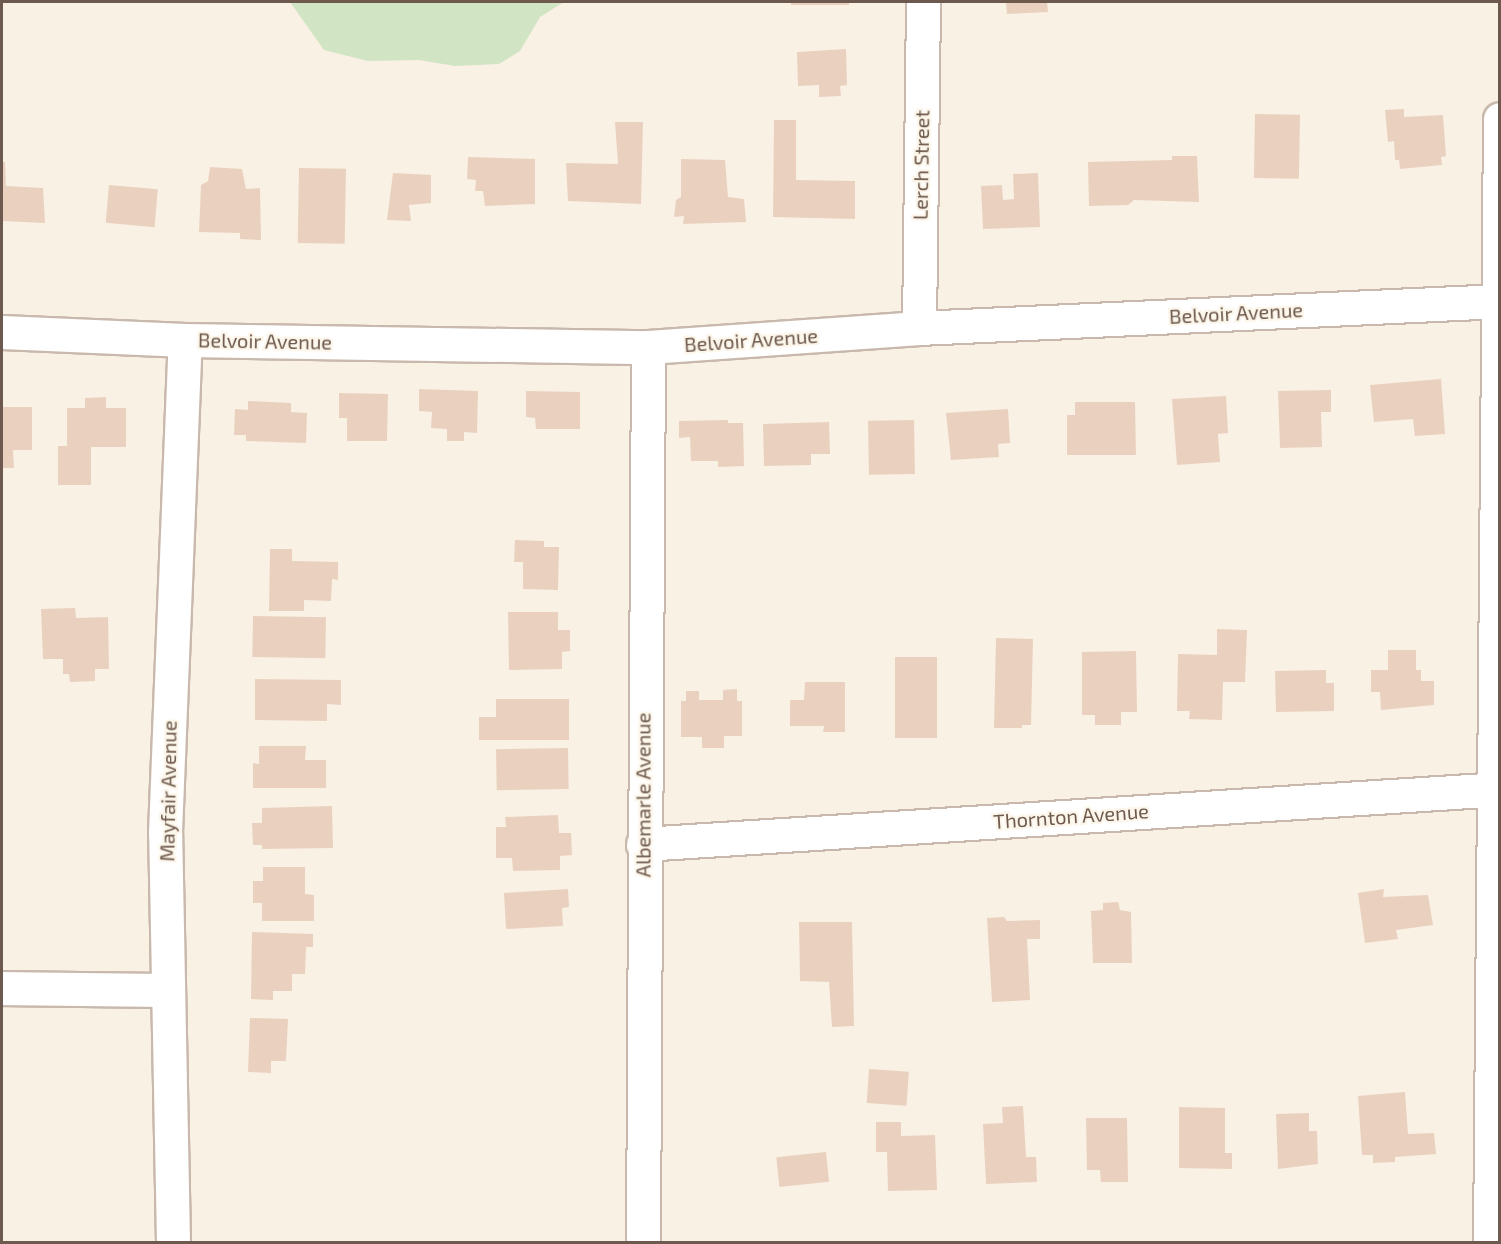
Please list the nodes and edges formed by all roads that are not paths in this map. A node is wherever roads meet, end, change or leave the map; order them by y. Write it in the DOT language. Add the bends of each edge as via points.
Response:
graph roads {
  1 [pos="923,2"];
  2 [pos="1500,119"];
  3 [pos="1498,301"];
  4 [pos="919,328"];
  5 [pos="2,332"];
  6 [pos="185,340"];
  7 [pos="648,347"];
  8 [pos="1497,566"];
  9 [pos="1496,789"];
  10 [pos="643,844"];
  11 [pos="2,988"];
  12 [pos="168,990"];
  13 [pos="173,1242"];
  14 [pos="643,1242"];
  15 [pos="1490,1242"];
  1 -- 4 [label="street, Lerch Street"];
  2 -- 3 [label="street"];
  3 -- 4 [label="street, Belvoir Avenue"];
  3 -- 8 [label="street"];
  4 -- 7 [label="street, Belvoir Avenue"];
  5 -- 6 [label="street, Belvoir Avenue"];
  6 -- 7 [label="street, Belvoir Avenue"];
  6 -- 12 [label="street, Mayfair Avenue" via="165,832"];
  7 -- 10 [label="street, Albemarle Avenue"];
  8 -- 9 [label="street"];
  9 -- 10 [label="street, Thornton Avenue"];
  9 -- 15 [label="street"];
  10 -- 14 [label="street, Albemarle Avenue"];
  11 -- 12 [label="street"];
  12 -- 13 [label="street, Mayfair Avenue"];
}
